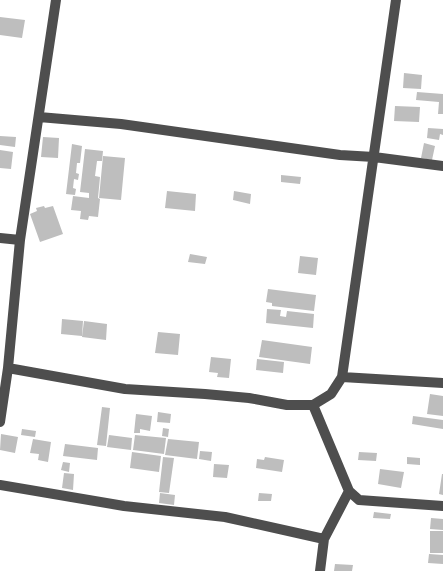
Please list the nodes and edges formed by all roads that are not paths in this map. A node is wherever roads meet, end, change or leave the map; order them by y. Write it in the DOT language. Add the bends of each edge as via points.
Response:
graph roads {
  1 [pos="56,0"];
  2 [pos="396,0"];
  3 [pos="39,117"];
  4 [pos="374,157"];
  5 [pos="443,166"];
  6 [pos="0,238"];
  7 [pos="20,240"];
  8 [pos="8,368"];
  9 [pos="342,377"];
  10 [pos="443,383"];
  11 [pos="313,405"];
  12 [pos="0,422"];
  13 [pos="0,486"];
  14 [pos="349,491"];
  15 [pos="443,506"];
  16 [pos="324,539"];
  17 [pos="320,571"];
  1 -- 3 [label="street"];
  2 -- 4 [label="street"];
  3 -- 4 [label="street" via="121,124 340,155"];
  3 -- 7 [label="street"];
  4 -- 5 [label="street"];
  4 -- 9 [label="street"];
  6 -- 7 [label="street"];
  7 -- 8 [label="street"];
  8 -- 11 [label="street" via="125,389 249,398 287,405"];
  8 -- 12 [label="street"];
  9 -- 10 [label="street"];
  9 -- 11 [label="street" via="331,394"];
  11 -- 14 [label="street"];
  13 -- 16 [label="street" via="124,506 225,517"];
  14 -- 15 [label="street" via="359,500"];
  14 -- 16 [label="street"];
  16 -- 17 [label="street"];
}
